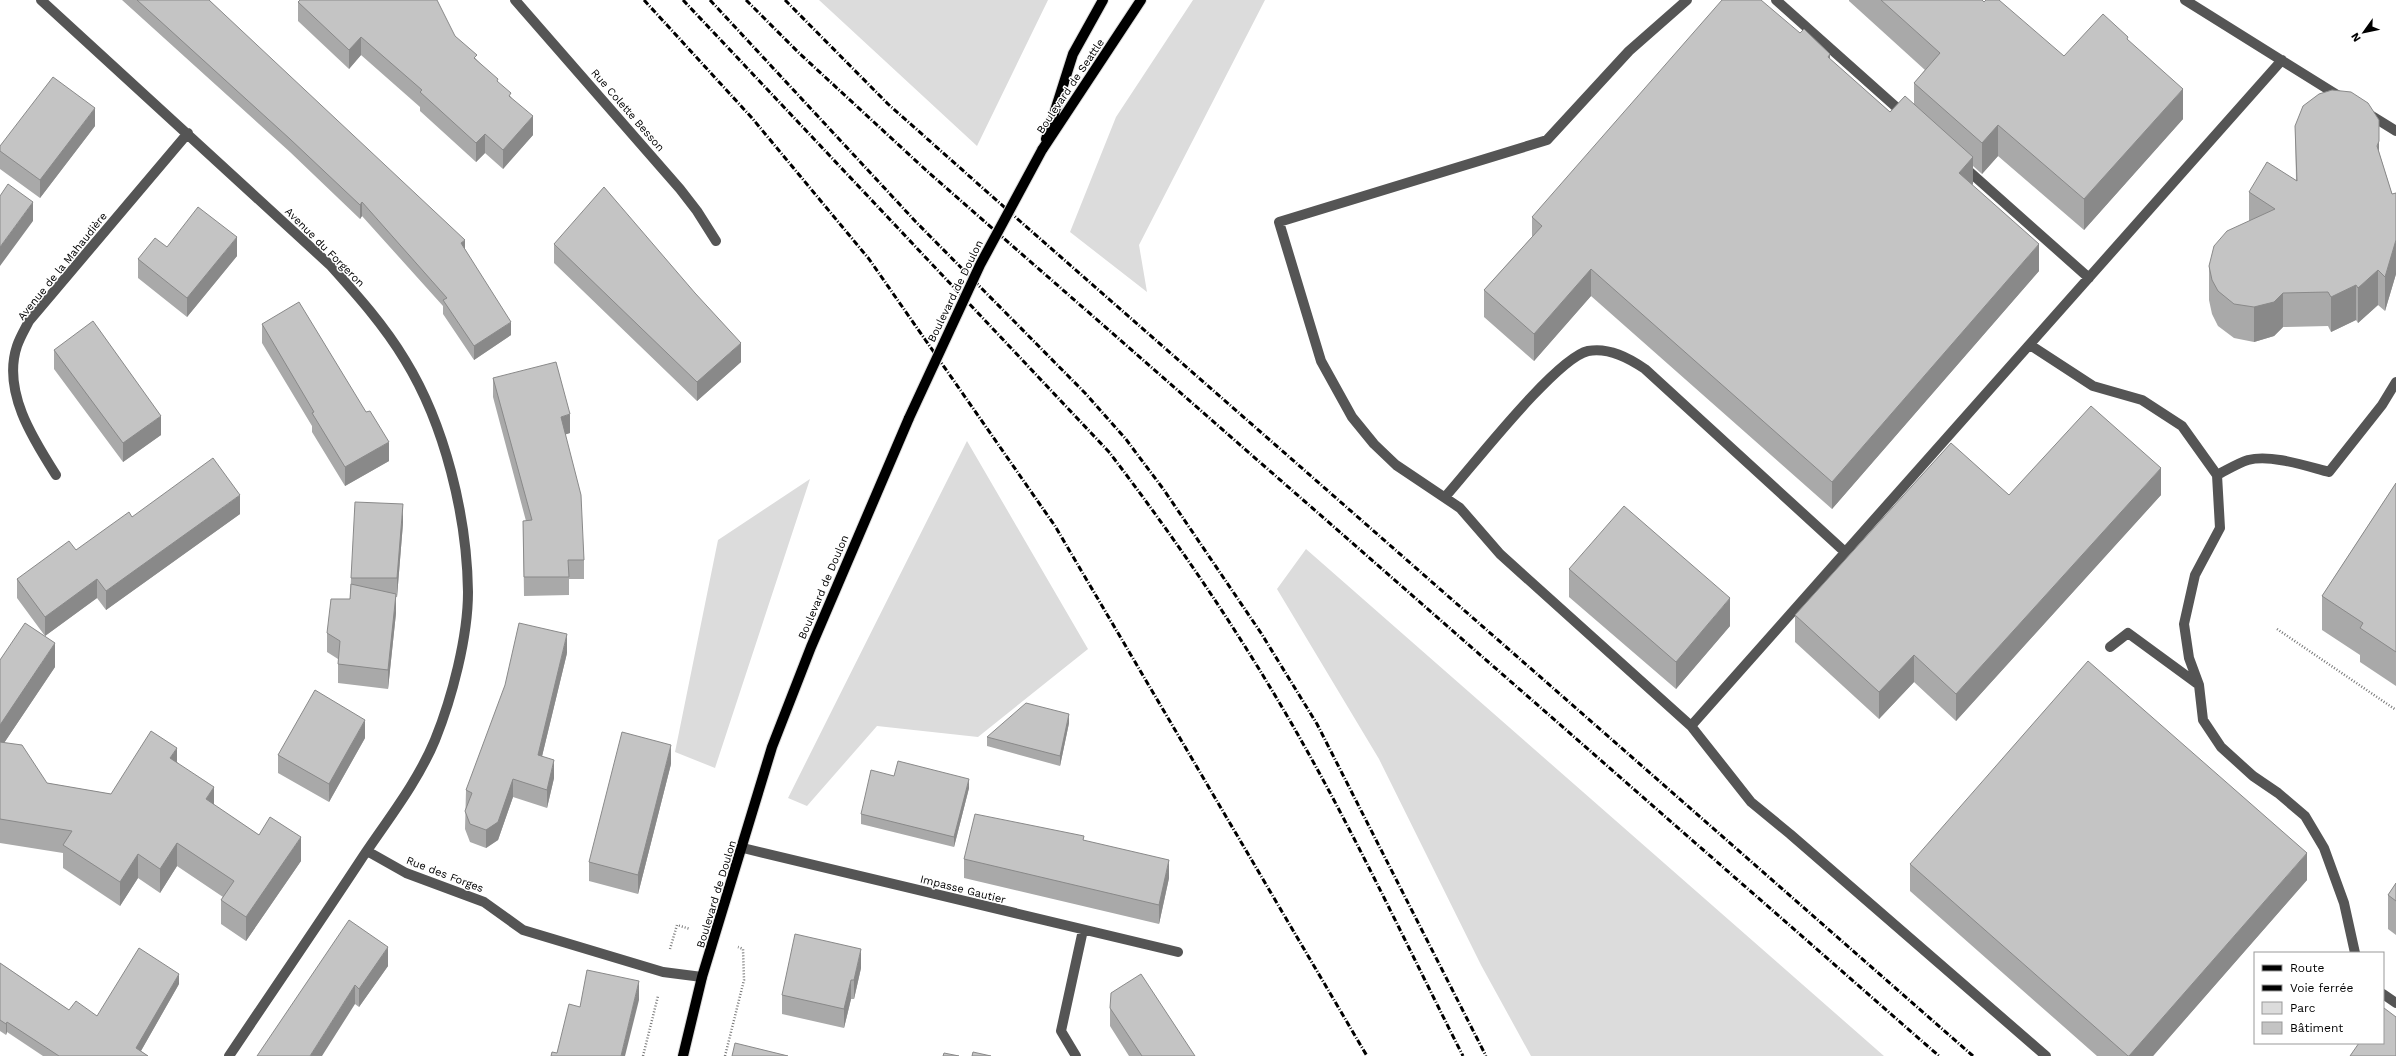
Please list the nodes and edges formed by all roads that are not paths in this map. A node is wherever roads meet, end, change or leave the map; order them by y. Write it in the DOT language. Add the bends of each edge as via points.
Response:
graph roads {
  1 [pos="41,0"];
  2 [pos="515,0"];
  3 [pos="1103,0"];
  4 [pos="1141,0"];
  5 [pos="1687,0"];
  6 [pos="1776,0"];
  7 [pos="2185,0"];
  8 [pos="2282,60"];
  9 [pos="1912,121"];
  10 [pos="2396,131"];
  11 [pos="188,133"];
  12 [pos="1042,150"];
  13 [pos="1953,157"];
  14 [pos="716,241"];
  15 [pos="2089,278"];
  16 [pos="2030,345"];
  17 [pos="2396,382"];
  18 [pos="56,475"];
  19 [pos="2217,475"];
  20 [pos="1445,498"];
  21 [pos="1845,552"];
  22 [pos="2110,647"];
  23 [pos="2199,686"];
  24 [pos="1691,726"];
  25 [pos="743,848"];
  26 [pos="367,851"];
  27 [pos="1083,930"];
  28 [pos="1178,952"];
  29 [pos="2355,952"];
  30 [pos="702,977"];
  31 [pos="2384,995"];
  32 [pos="2396,1003"];
  33 [pos="229,1056"];
  34 [pos="683,1056"];
  35 [pos="1076,1056"];
  36 [pos="2046,1056"];
  1 -- 11 [label="street, Avenue du Forgeron"];
  2 -- 14 [label="street, Rue Colette Besson" via="680,189 697,210"];
  3 -- 12 [label="main road, Boulevard de Seattle" via="1073,54"];
  4 -- 12 [label="main road, Boulevard de Seattle"];
  5 -- 20 [label="street" via="1629,51 1547,140 1279,222 1321,360 1352,417 1374,444 1396,465"];
  6 -- 9 [label="street"];
  7 -- 8 [label="street"];
  8 -- 10 [label="street"];
  8 -- 15 [label="street"];
  11 -- 18 [label="street, Avenue de la Mahaudière" via="29,321 16,346 13,378 20,407 36,442"];
  11 -- 26 [label="street, Avenue du Forgeron" via="330,265 372,311 406,361 436,421 453,483 464,536 468,593 454,681 434,742 399,804"];
  12 -- 25 [label="main road, Boulevard de Doulon, bridge" via="980,265 811,646 772,746"];
  13 -- 15 [label="street"];
  15 -- 16 [label="street"];
  16 -- 19 [label="street" via="2093,386 2142,400 2182,426"];
  16 -- 21 [label="street"];
  17 -- 19 [label="street" via="2382,405 2329,472 2290,462 2249,460"];
  19 -- 23 [label="street" via="2220,528 2195,575 2184,624 2189,658"];
  20 -- 21 [label="street" via="1549,378 1570,359 1588,351 1605,351 1627,357 1645,369"];
  20 -- 24 [label="street" via="1460,508 1500,554"];
  21 -- 24 [label="street"];
  22 -- 23 [label="street" via="2128,633"];
  23 -- 29 [label="street" via="2203,720 2221,747 2253,776 2305,816 2324,848 2344,903"];
  24 -- 36 [label="street" via="1751,802"];
  25 -- 27 [label="street, Impasse Gautier"];
  25 -- 30 [label="main road, Boulevard de Doulon"];
  26 -- 30 [label="street, Rue des Forges" via="406,873 484,902 523,930 664,972"];
  26 -- 33 [label="street"];
  27 -- 28 [label="street, Impasse Gautier"];
  27 -- 35 [label="street" via="1061,1031"];
  30 -- 34 [label="main road, Boulevard de Doulon"];
  31 -- 32 [label="street"];
}
